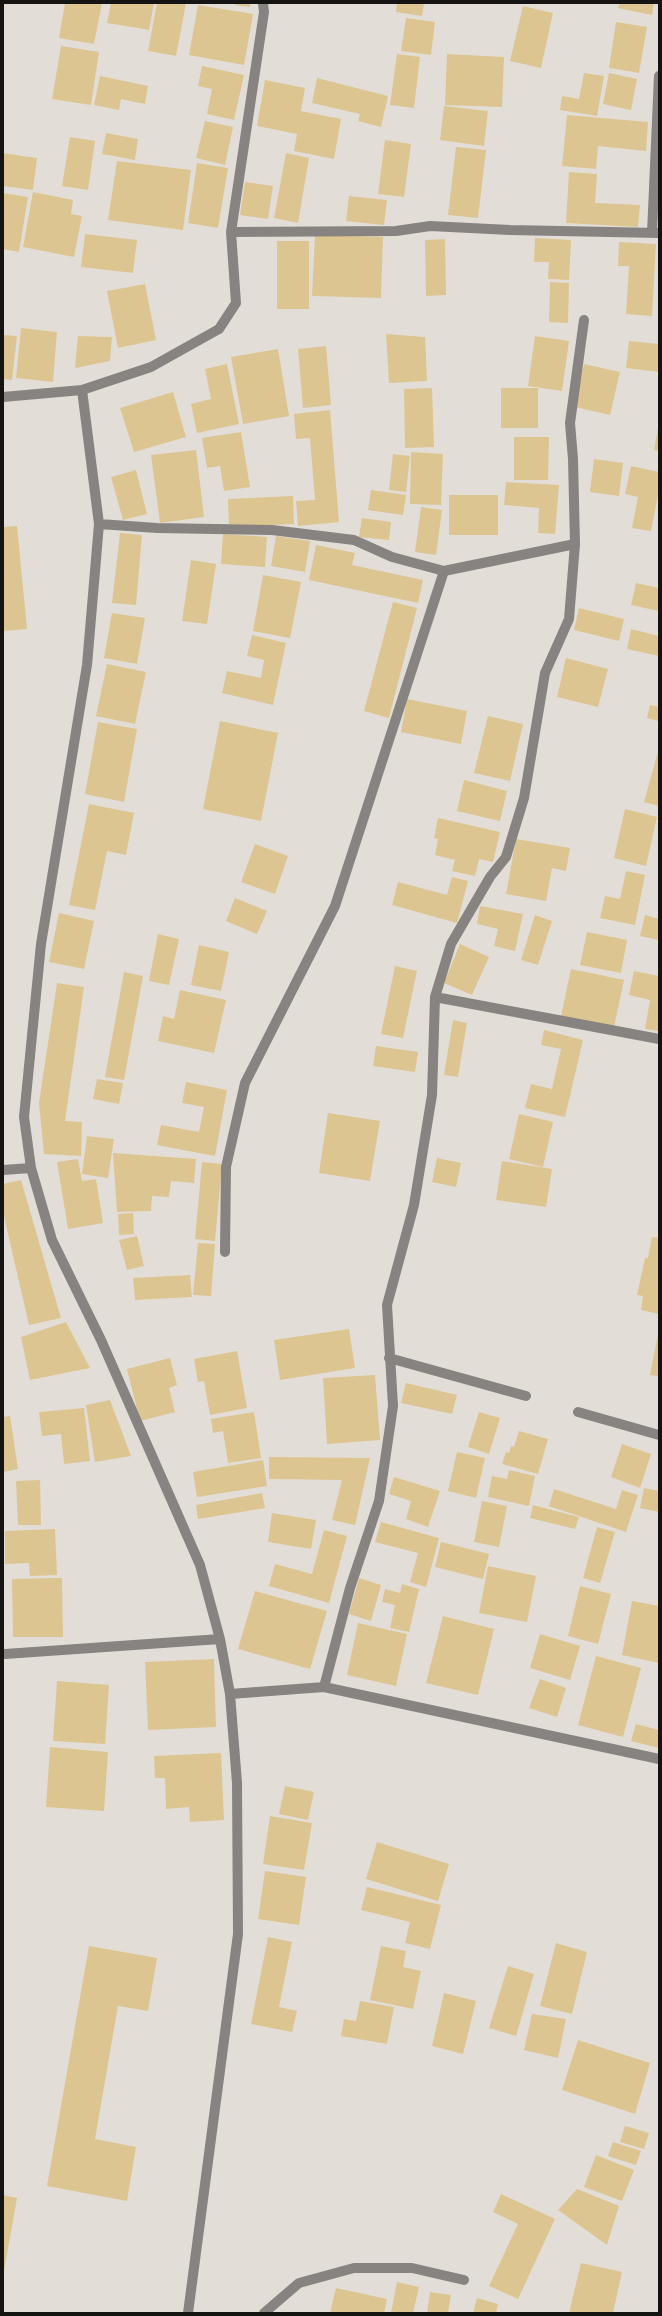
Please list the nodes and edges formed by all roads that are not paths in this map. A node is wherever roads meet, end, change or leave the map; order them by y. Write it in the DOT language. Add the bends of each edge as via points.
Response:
graph roads {
  1 [pos="263,3"];
  2 [pos="659,76"];
  3 [pos="231,232"];
  4 [pos="655,233"];
  5 [pos="584,320"];
  6 [pos="82,390"];
  7 [pos="3,397"];
  8 [pos="99,524"];
  9 [pos="575,544"];
  10 [pos="444,571"];
  11 [pos="435,997"];
  12 [pos="659,1039"];
  13 [pos="31,1168"];
  14 [pos="3,1170"];
  15 [pos="225,1252"];
  16 [pos="389,1358"];
  17 [pos="526,1396"];
  18 [pos="578,1412"];
  19 [pos="659,1435"];
  20 [pos="220,1639"];
  21 [pos="5,1654"];
  22 [pos="324,1687"];
  23 [pos="230,1694"];
  24 [pos="659,1759"];
  25 [pos="464,2280"];
  26 [pos="188,2313"];
  27 [pos="264,2313"];
  1 -- 3 [label="street" via="264,12"];
  2 -- 4 [label="street"];
  3 -- 4 [label="street" via="396,231 430,226"];
  3 -- 6 [label="street" via="236,303 219,329 151,367"];
  5 -- 9 [label="street" via="570,423"];
  6 -- 7 [label="street"];
  6 -- 8 [label="street"];
  8 -- 10 [label="street" via="272,530 354,540 392,557"];
  8 -- 13 [label="street" via="87,665 41,944 24,1117"];
  9 -- 10 [label="street"];
  9 -- 11 [label="street" via="569,619 545,673 524,798 506,857 490,877 451,944"];
  10 -- 15 [label="street" via="335,906 245,1083 226,1167"];
  11 -- 12 [label="street"];
  11 -- 16 [label="street" via="432,1095 414,1205 387,1305"];
  13 -- 14 [label="street"];
  13 -- 20 [label="street" via="52,1240 101,1340 200,1565"];
  16 -- 17 [label="street"];
  16 -- 22 [label="street" via="393,1406 379,1501 350,1588"];
  18 -- 19 [label="street"];
  20 -- 21 [label="street"];
  20 -- 23 [label="street"];
  22 -- 23 [label="street"];
  22 -- 24 [label="street"];
  23 -- 26 [label="street" via="237,1783 238,1934"];
  25 -- 27 [label="street" via="412,2268 354,2268 299,2283"];
}
